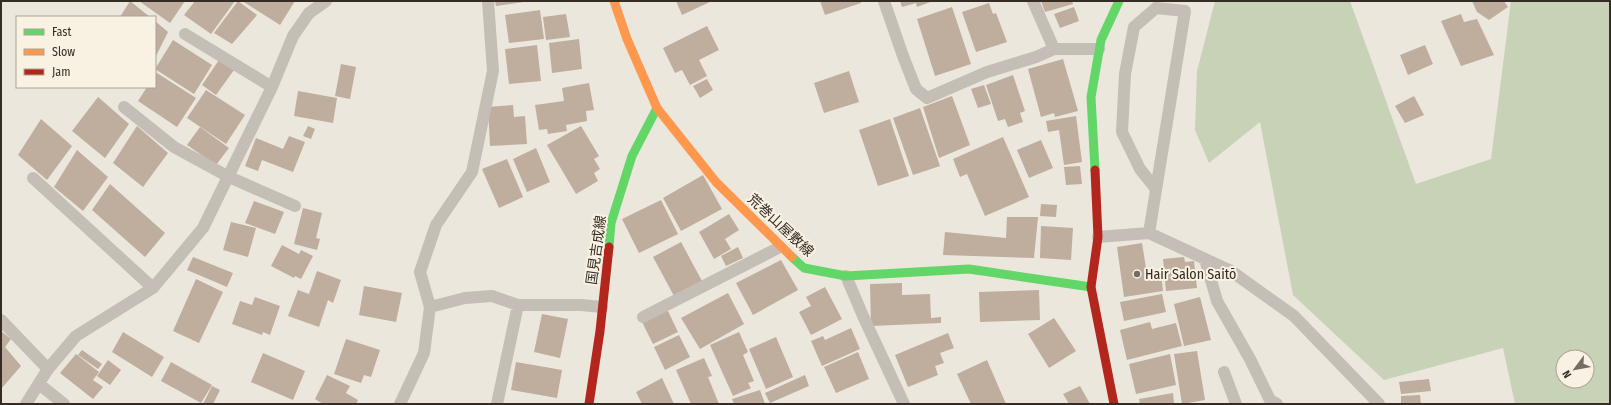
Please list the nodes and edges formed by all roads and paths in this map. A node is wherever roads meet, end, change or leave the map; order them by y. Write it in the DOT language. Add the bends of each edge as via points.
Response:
graph roads {
  1 [pos="326,1"];
  2 [pos="488,1"];
  3 [pos="614,1"];
  4 [pos="884,1"];
  5 [pos="1033,1"];
  6 [pos="1118,1"];
  7 [pos="185,34"];
  8 [pos="1054,49"];
  9 [pos="1099,50"];
  10 [pos="272,87"];
  11 [pos="124,107"];
  12 [pos="657,108"];
  13 [pos="229,177"];
  14 [pos="34,178"];
  15 [pos="1156,189"];
  16 [pos="296,206"];
  17 [pos="1149,233"];
  18 [pos="1098,237"];
  19 [pos="780,247"];
  20 [pos="1205,259"];
  21 [pos="846,276"];
  22 [pos="1091,287"];
  23 [pos="153,288"];
  24 [pos="518,305"];
  25 [pos="430,307"];
  26 [pos="602,307"];
  27 [pos="643,317"];
  28 [pos="1,320"];
  29 [pos="48,369"];
  30 [pos="1224,372"];
  31 [pos="39,384"];
  32 [pos="26,404"];
  33 [pos="64,404"];
  34 [pos="400,404"];
  35 [pos="497,404"];
  36 [pos="589,404"];
  37 [pos="904,404"];
  38 [pos="1114,404"];
  39 [pos="1236,404"];
  40 [pos="1278,404"];
  41 [pos="1379,404"];
  1 -- 10 [label="lane" via="308,13 293,36"];
  2 -- 25 [label="lane" via="493,71 472,172 436,225 420,272"];
  3 -- 12 [label="street, 荒巻山屋敷線" via="626,39"];
  4 -- 8 [label="lane" via="916,89 927,98 987,72"];
  5 -- 8 [label="lane"];
  6 -- 9 [label="street"];
  7 -- 10 [label="lane"];
  8 -- 9 [label="lane"];
  9 -- 18 [label="street" via="1091,96"];
  10 -- 13 [label="lane"];
  11 -- 13 [label="lane" via="174,147"];
  12 -- 19 [label="street, 荒巻山屋敷線" via="716,182"];
  12 -- 26 [label="street, 国見吉成線" via="632,156 611,223"];
  13 -- 16 [label="lane"];
  13 -- 23 [label="lane" via="203,228"];
  14 -- 23 [label="lane"];
  15 -- 15 [label="lane" via="1185,11 1156,8 1134,27 1125,74 1122,132 1140,169"];
  15 -- 17 [label="lane"];
  17 -- 18 [label="lane"];
  17 -- 20 [label="lane"];
  18 -- 22 [label="street"];
  19 -- 21 [label="street, 荒巻山屋敷線" via="804,268"];
  19 -- 27 [label="lane"];
  20 -- 40 [label="lane" via="1217,301 1250,358 1270,400"];
  20 -- 41 [label="lane" via="1231,271 1294,316"];
  21 -- 22 [label="street, 荒巻山屋敷線" via="969,269"];
  21 -- 37 [label="lane"];
  22 -- 38 [label="street"];
  23 -- 29 [label="lane" via="76,336"];
  24 -- 25 [label="lane" via="492,296 465,298"];
  24 -- 26 [label="lane"];
  24 -- 35 [label="lane"];
  25 -- 34 [label="lane" via="424,353"];
  26 -- 36 [label="street, 国見吉成線"];
  28 -- 29 [label="lane"];
  29 -- 31 [label="lane"];
  30 -- 39 [label="lane"];
  31 -- 32 [label="lane"];
  31 -- 33 [label="lane"];
}
